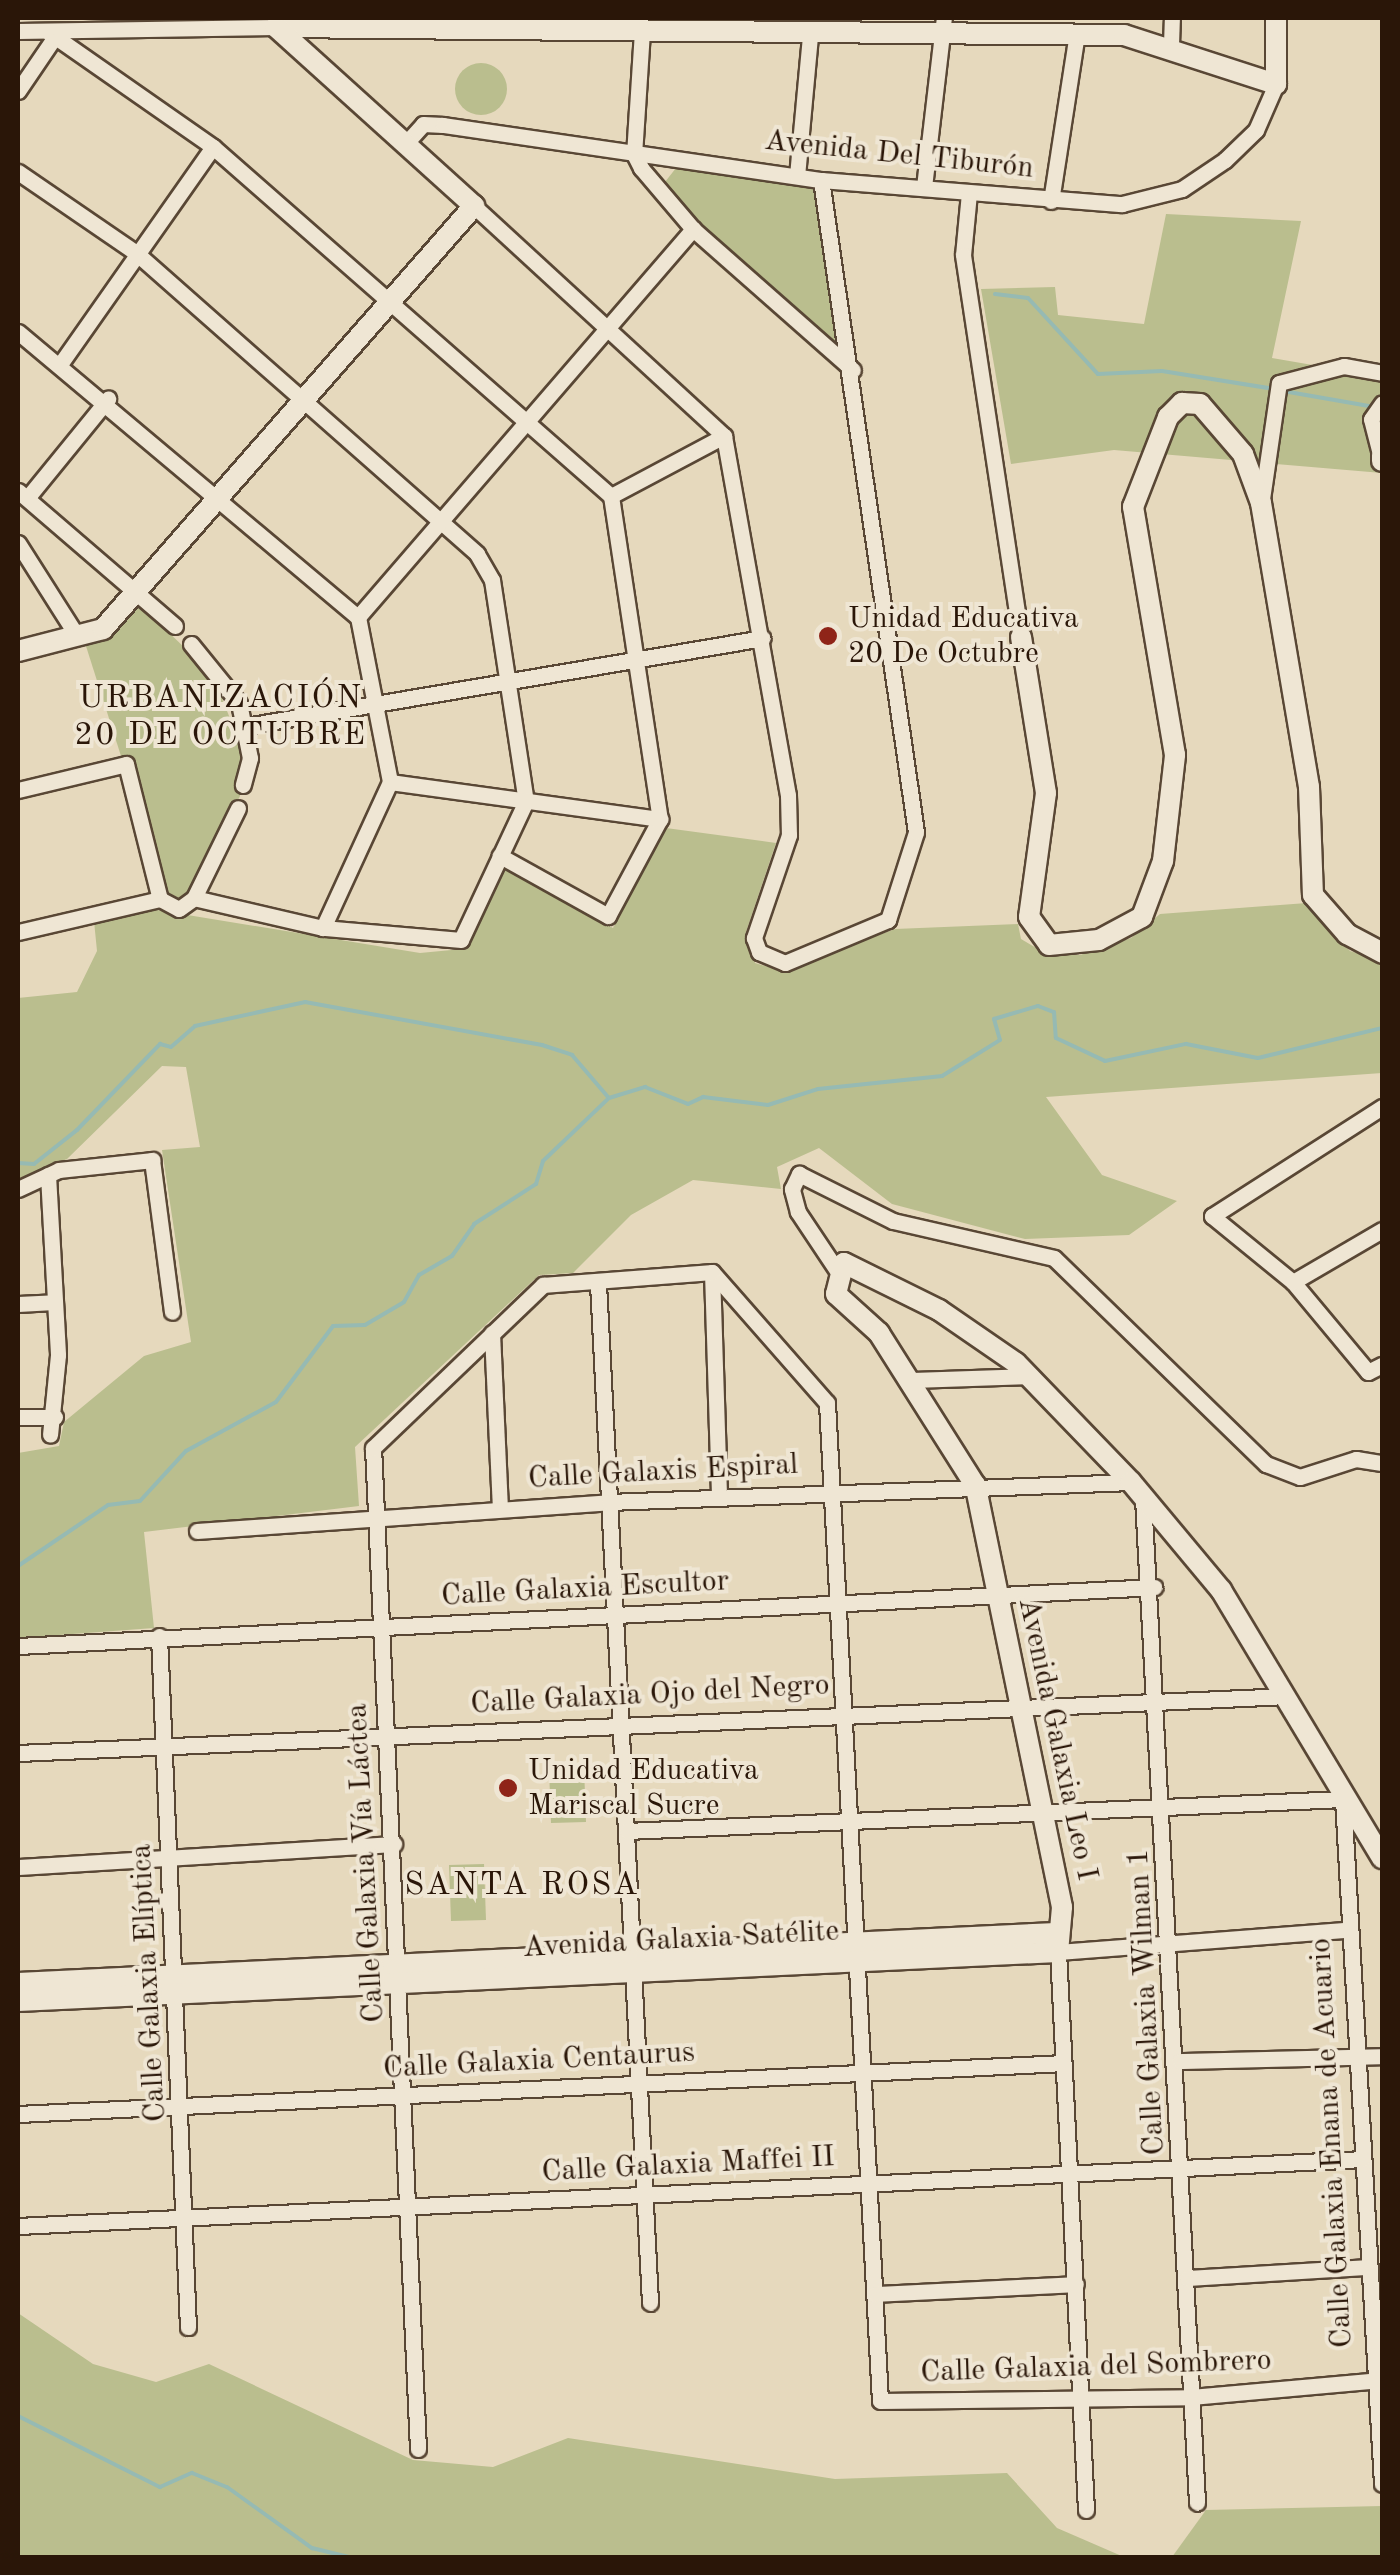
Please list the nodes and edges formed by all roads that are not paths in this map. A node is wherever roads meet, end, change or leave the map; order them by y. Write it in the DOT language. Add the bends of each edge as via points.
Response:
graph roads {
  1 [pos="1172,18"];
  2 [pos="1276,18"];
  3 [pos="305,22"];
  4 [pos="517,23"];
  5 [pos="167,25"];
  6 [pos="726,25"];
  7 [pos="276,27"];
  8 [pos="944,28"];
  9 [pos="18,31"];
  10 [pos="642,31"];
  11 [pos="810,35"];
  12 [pos="49,36"];
  13 [pos="1076,40"];
  14 [pos="1171,44"];
  15 [pos="1276,84"];
  16 [pos="18,91"];
  17 [pos="407,142"];
  18 [pos="213,146"];
  19 [pos="634,154"];
  20 [pos="18,172"];
  21 [pos="797,176"];
  22 [pos="822,180"];
  23 [pos="924,187"];
  24 [pos="969,193"];
  25 [pos="1051,202"];
  26 [pos="474,206"];
  27 [pos="693,229"];
  28 [pos="135,252"];
  29 [pos="390,302"];
  30 [pos="610,326"];
  31 [pos="18,332"];
  32 [pos="61,363"];
  33 [pos="853,370"];
  34 [pos="1382,373"];
  35 [pos="108,399"];
  36 [pos="306,399"];
  37 [pos="1382,403"];
  38 [pos="528,424"];
  39 [pos="724,436"];
  40 [pos="1382,458"];
  41 [pos="22,494"];
  42 [pos="611,496"];
  43 [pos="220,498"];
  44 [pos="1262,504"];
  45 [pos="440,522"];
  46 [pos="18,543"];
  47 [pos="134,594"];
  48 [pos="358,617"];
  49 [pos="175,626"];
  50 [pos="77,636"];
  51 [pos="1020,637"];
  52 [pos="763,638"];
  53 [pos="191,644"];
  54 [pos="18,651"];
  55 [pos="638,662"];
  56 [pos="509,688"];
  57 [pos="381,708"];
  58 [pos="246,726"];
  59 [pos="390,782"];
  60 [pos="243,785"];
  61 [pos="18,790"];
  62 [pos="526,801"];
  63 [pos="238,808"];
  64 [pos="660,819"];
  65 [pos="500,856"];
  66 [pos="194,898"];
  67 [pos="160,899"];
  68 [pos="323,928"];
  69 [pos="18,932"];
  70 [pos="1382,954"];
  71 [pos="1382,1107"];
  72 [pos="48,1175"];
  73 [pos="18,1189"];
  74 [pos="1382,1230"];
  75 [pos="836,1269"];
  76 [pos="712,1272"];
  77 [pos="598,1282"];
  78 [pos="1293,1282"];
  79 [pos="54,1302"];
  80 [pos="18,1304"];
  81 [pos="172,1312"];
  82 [pos="492,1332"];
  83 [pos="1382,1365"];
  84 [pos="1030,1376"];
  85 [pos="912,1380"];
  86 [pos="54,1416"];
  87 [pos="18,1417"];
  88 [pos="50,1434"];
  89 [pos="1382,1463"];
  90 [pos="974,1485"];
  91 [pos="1137,1490"];
  92 [pos="832,1492"];
  93 [pos="719,1498"];
  94 [pos="610,1502"];
  95 [pos="500,1508"];
  96 [pos="378,1514"];
  97 [pos="197,1531"];
  98 [pos="1154,1588"];
  99 [pos="997,1598"];
  100 [pos="837,1606"];
  101 [pos="616,1614"];
  102 [pos="380,1626"];
  103 [pos="160,1636"];
  104 [pos="18,1646"];
  105 [pos="1286,1696"];
  106 [pos="1158,1698"];
  107 [pos="1019,1710"];
  108 [pos="842,1714"];
  109 [pos="622,1726"];
  110 [pos="387,1735"];
  111 [pos="164,1746"];
  112 [pos="18,1753"];
  113 [pos="1342,1799"];
  114 [pos="1163,1807"];
  115 [pos="1040,1816"];
  116 [pos="849,1826"];
  117 [pos="627,1831"];
  118 [pos="394,1844"];
  119 [pos="170,1858"];
  120 [pos="1382,1858"];
  121 [pos="18,1867"];
  122 [pos="1347,1930"];
  123 [pos="1170,1940"];
  124 [pos="1058,1942"];
  125 [pos="856,1952"];
  126 [pos="634,1962"];
  127 [pos="400,1974"];
  128 [pos="18,1983"];
  129 [pos="176,1984"];
  130 [pos="18,2001"];
  131 [pos="1355,2056"];
  132 [pos="1382,2056"];
  133 [pos="1180,2061"];
  134 [pos="1063,2063"];
  135 [pos="866,2072"];
  136 [pos="640,2085"];
  137 [pos="406,2094"];
  138 [pos="182,2106"];
  139 [pos="18,2114"];
  140 [pos="1362,2159"];
  141 [pos="1184,2165"];
  142 [pos="1071,2170"];
  143 [pos="871,2183"];
  144 [pos="646,2195"];
  145 [pos="411,2204"];
  146 [pos="188,2216"];
  147 [pos="18,2226"];
  148 [pos="1366,2267"];
  149 [pos="1188,2278"];
  150 [pos="1076,2284"];
  151 [pos="875,2294"];
  152 [pos="650,2303"];
  153 [pos="188,2328"];
  154 [pos="1372,2381"];
  155 [pos="1084,2396"];
  156 [pos="1191,2397"];
  157 [pos="418,2448"];
  158 [pos="1382,2484"];
  159 [pos="1198,2504"];
  160 [pos="1086,2510"];
  1 -- 14 [label="street"];
  2 -- 15 [label="street, Avenida Del Tiburón"];
  3 -- 4 [label="street"];
  3 -- 7 [label="street"];
  4 -- 10 [label="street"];
  5 -- 7 [label="street"];
  5 -- 12 [label="street"];
  6 -- 10 [label="street"];
  6 -- 11 [label="street"];
  7 -- 17 [label="street"];
  8 -- 11 [label="street"];
  8 -- 13 [label="street"];
  8 -- 23 [label="street"];
  9 -- 12 [label="street"];
  10 -- 19 [label="street"];
  11 -- 21 [label="street"];
  12 -- 16 [label="street"];
  12 -- 18 [label="street"];
  13 -- 14 [label="street" via="1124,35"];
  13 -- 25 [label="street"];
  14 -- 15 [label="street"];
  15 -- 25 [label="street, Avenida Del Tiburón" via="1256,130 1182,188 1122,204"];
  17 -- 19 [label="street, Avenida Del Tiburón" via="423,124"];
  17 -- 26 [label="street"];
  18 -- 28 [label="street"];
  18 -- 29 [label="street"];
  19 -- 21 [label="street, Avenida Del Tiburón"];
  19 -- 27 [label="street"];
  20 -- 28 [label="street"];
  21 -- 22 [label="street, Avenida Del Tiburón"];
  22 -- 23 [label="street, Avenida Del Tiburón"];
  22 -- 33 [label="street"];
  23 -- 24 [label="street, Avenida Del Tiburón"];
  24 -- 25 [label="street, Avenida Del Tiburón"];
  24 -- 51 [label="street" via="963,255"];
  26 -- 29 [label="street"];
  26 -- 30 [label="street"];
  27 -- 30 [label="street"];
  27 -- 33 [label="street"];
  28 -- 32 [label="street"];
  28 -- 36 [label="street"];
  29 -- 36 [label="street"];
  29 -- 38 [label="street"];
  30 -- 38 [label="street"];
  30 -- 39 [label="street"];
  31 -- 32 [label="street"];
  32 -- 35 [label="street"];
  33 -- 52 [label="street" via="916,832 888,920 785,964 759,952 754,938 789,835"];
  34 -- 44 [label="street" via="1344,366 1280,383"];
  35 -- 41 [label="street"];
  35 -- 43 [label="street"];
  36 -- 43 [label="street"];
  36 -- 45 [label="street"];
  37 -- 40 [label="street" via="1371,418"];
  38 -- 42 [label="street"];
  38 -- 45 [label="street"];
  39 -- 42 [label="street"];
  39 -- 52 [label="street"];
  41 -- 47 [label="street"];
  42 -- 55 [label="street"];
  43 -- 47 [label="street"];
  43 -- 48 [label="street"];
  44 -- 51 [label="street" via="1243,454 1212,414 1191,401 1174,409 1133,507 1175,784 1150,904 1099,940 1049,945 1029,917 1046,793"];
  44 -- 70 [label="street" via="1309,786 1313,895 1347,934"];
  45 -- 48 [label="street"];
  45 -- 56 [label="street" via="492,580"];
  46 -- 50 [label="street"];
  47 -- 49 [label="street"];
  47 -- 50 [label="street" via="103,630"];
  48 -- 57 [label="street"];
  50 -- 54 [label="street"];
  52 -- 55 [label="street"];
  53 -- 58 [label="street"];
  55 -- 56 [label="street"];
  55 -- 64 [label="street"];
  56 -- 57 [label="street"];
  56 -- 62 [label="street"];
  57 -- 58 [label="street"];
  57 -- 59 [label="street"];
  58 -- 60 [label="street"];
  59 -- 62 [label="street"];
  59 -- 68 [label="street"];
  61 -- 67 [label="street" via="126,764"];
  62 -- 64 [label="street"];
  62 -- 65 [label="street"];
  63 -- 66 [label="street"];
  64 -- 65 [label="street" via="608,916"];
  65 -- 68 [label="street" via="461,940"];
  66 -- 67 [label="street" via="179,909"];
  66 -- 68 [label="street"];
  67 -- 69 [label="street"];
  71 -- 78 [label="street" via="1212,1216"];
  72 -- 73 [label="street"];
  72 -- 79 [label="street"];
  72 -- 81 [label="street" via="152,1160"];
  74 -- 78 [label="street"];
  75 -- 84 [label="street" via="862,1266"];
  75 -- 85 [label="street, Avenida Galaxia Leo I" via="836,1294"];
  75 -- 89 [label="street" via="798,1212 792,1190 799,1174 894,1221 1054,1258 1266,1464 1300,1477 1356,1459"];
  76 -- 77 [label="street"];
  76 -- 92 [label="street" via="826,1403"];
  76 -- 93 [label="street"];
  77 -- 82 [label="street" via="543,1286"];
  77 -- 94 [label="street"];
  78 -- 83 [label="street" via="1368,1372"];
  79 -- 80 [label="street"];
  79 -- 86 [label="street"];
  82 -- 95 [label="street"];
  82 -- 96 [label="street, Calle Galaxia Vía Láctea" via="466,1368 373,1448"];
  84 -- 85 [label="street"];
  84 -- 91 [label="street"];
  85 -- 90 [label="street, Avenida Galaxia Leo I"];
  86 -- 87 [label="street"];
  86 -- 88 [label="street"];
  90 -- 91 [label="street, Calle Galaxis Espiral"];
  90 -- 92 [label="street, Calle Galaxis Espiral"];
  90 -- 99 [label="street, Avenida Galaxia Leo I"];
  91 -- 98 [label="street, Calle Galaxia Wilman 1"];
  91 -- 105 [label="street" via="1221,1590"];
  92 -- 93 [label="street, Calle Galaxis Espiral"];
  92 -- 100 [label="street"];
  93 -- 94 [label="street, Calle Galaxis Espiral"];
  94 -- 95 [label="street, Calle Galaxis Espiral"];
  94 -- 101 [label="street"];
  95 -- 96 [label="street, Calle Galaxis Espiral"];
  96 -- 97 [label="street, Calle Galaxis Espiral"];
  96 -- 102 [label="street, Calle Galaxia Vía Láctea"];
  98 -- 99 [label="street, Calle Galaxia Escultor"];
  98 -- 106 [label="street, Calle Galaxia Wilman 1"];
  99 -- 100 [label="street, Calle Galaxia Escultor"];
  99 -- 107 [label="street, Avenida Galaxia Leo I"];
  100 -- 101 [label="street, Calle Galaxia Escultor"];
  100 -- 108 [label="street"];
  101 -- 102 [label="street, Calle Galaxia Escultor"];
  101 -- 109 [label="street"];
  102 -- 103 [label="street, Calle Galaxia Escultor"];
  102 -- 110 [label="street, Calle Galaxia Vía Láctea"];
  103 -- 104 [label="street, Calle Galaxia Escultor"];
  103 -- 111 [label="street, Calle Galaxia Elíptica"];
  105 -- 106 [label="street, Calle Galaxia Ojo del Negro"];
  105 -- 113 [label="street"];
  106 -- 107 [label="street, Calle Galaxia Ojo del Negro"];
  106 -- 114 [label="street, Calle Galaxia Wilman 1"];
  107 -- 108 [label="street, Calle Galaxia Ojo del Negro"];
  107 -- 115 [label="street, Avenida Galaxia Leo I"];
  108 -- 109 [label="street, Calle Galaxia Ojo del Negro"];
  108 -- 116 [label="street"];
  109 -- 110 [label="street, Calle Galaxia Ojo del Negro"];
  109 -- 117 [label="street"];
  110 -- 111 [label="street, Calle Galaxia Ojo del Negro"];
  110 -- 118 [label="street, Calle Galaxia Vía Láctea"];
  111 -- 112 [label="street, Calle Galaxia Ojo del Negro"];
  111 -- 119 [label="street, Calle Galaxia Elíptica"];
  113 -- 114 [label="street"];
  113 -- 120 [label="street"];
  113 -- 122 [label="street, Calle Galaxia Enana de Acuario"];
  114 -- 115 [label="street"];
  114 -- 123 [label="street, Calle Galaxia Wilman 1"];
  115 -- 116 [label="street"];
  115 -- 124 [label="street, Avenida Galaxia Leo I" via="1062,1907"];
  116 -- 117 [label="street"];
  116 -- 125 [label="street"];
  117 -- 126 [label="street"];
  118 -- 119 [label="street"];
  118 -- 127 [label="street, Calle Galaxia Vía Láctea"];
  119 -- 121 [label="street"];
  119 -- 129 [label="street, Calle Galaxia Elíptica"];
  122 -- 123 [label="street, Avenida Galaxia Satélite"];
  122 -- 131 [label="street, Calle Galaxia Enana de Acuario"];
  123 -- 124 [label="street, Avenida Galaxia Satélite"];
  123 -- 133 [label="street, Calle Galaxia Wilman 1"];
  124 -- 125 [label="street, Avenida Galaxia Satélite"];
  124 -- 134 [label="street, Avenida Galaxia Leo I"];
  125 -- 126 [label="street, Avenida Galaxia Satélite"];
  125 -- 135 [label="street"];
  126 -- 127 [label="street, Avenida Galaxia Satélite"];
  126 -- 136 [label="street"];
  127 -- 129 [label="street, Avenida Galaxia Satélite"];
  127 -- 137 [label="street, Calle Galaxia Vía Láctea"];
  128 -- 129 [label="street, Avenida Galaxia Satélite"];
  129 -- 130 [label="street, Avenida Galaxia Satélite"];
  129 -- 138 [label="street, Calle Galaxia Elíptica"];
  131 -- 132 [label="street"];
  131 -- 133 [label="street"];
  131 -- 140 [label="street, Calle Galaxia Enana de Acuario"];
  133 -- 141 [label="street, Calle Galaxia Wilman 1"];
  134 -- 135 [label="street, Calle Galaxia Centaurus"];
  134 -- 142 [label="street, Avenida Galaxia Leo I"];
  135 -- 136 [label="street, Calle Galaxia Centaurus"];
  135 -- 143 [label="street"];
  136 -- 137 [label="street, Calle Galaxia Centaurus"];
  136 -- 144 [label="street"];
  137 -- 138 [label="street, Calle Galaxia Centaurus"];
  137 -- 145 [label="street, Calle Galaxia Vía Láctea"];
  138 -- 139 [label="street, Calle Galaxia Centaurus"];
  138 -- 146 [label="street, Calle Galaxia Elíptica"];
  140 -- 141 [label="street, Calle Galaxia Maffei II"];
  140 -- 148 [label="street, Calle Galaxia Enana de Acuario"];
  141 -- 142 [label="street, Calle Galaxia Maffei II"];
  141 -- 149 [label="street, Calle Galaxia Wilman 1"];
  142 -- 143 [label="street, Calle Galaxia Maffei II"];
  142 -- 150 [label="street, Avenida Galaxia Leo I"];
  143 -- 144 [label="street, Calle Galaxia Maffei II"];
  143 -- 151 [label="street"];
  144 -- 145 [label="street, Calle Galaxia Maffei II"];
  144 -- 152 [label="street"];
  145 -- 146 [label="street, Calle Galaxia Maffei II"];
  145 -- 157 [label="street, Calle Galaxia Vía Láctea"];
  146 -- 147 [label="street, Calle Galaxia Maffei II"];
  146 -- 153 [label="street, Calle Galaxia Elíptica"];
  148 -- 149 [label="street"];
  148 -- 154 [label="street, Calle Galaxia Enana de Acuario"];
  149 -- 156 [label="street, Calle Galaxia Wilman 1"];
  150 -- 151 [label="street"];
  150 -- 155 [label="street, Avenida Galaxia Leo I"];
  151 -- 155 [label="street, Calle Galaxia del Sombrero" via="880,2401"];
  154 -- 156 [label="street, Calle Galaxia del Sombrero"];
  154 -- 158 [label="street, Calle Galaxia Enana de Acuario"];
  155 -- 156 [label="street, Calle Galaxia del Sombrero"];
  155 -- 160 [label="street, Avenida Galaxia Leo I"];
  156 -- 159 [label="street, Calle Galaxia Wilman 1"];
}
